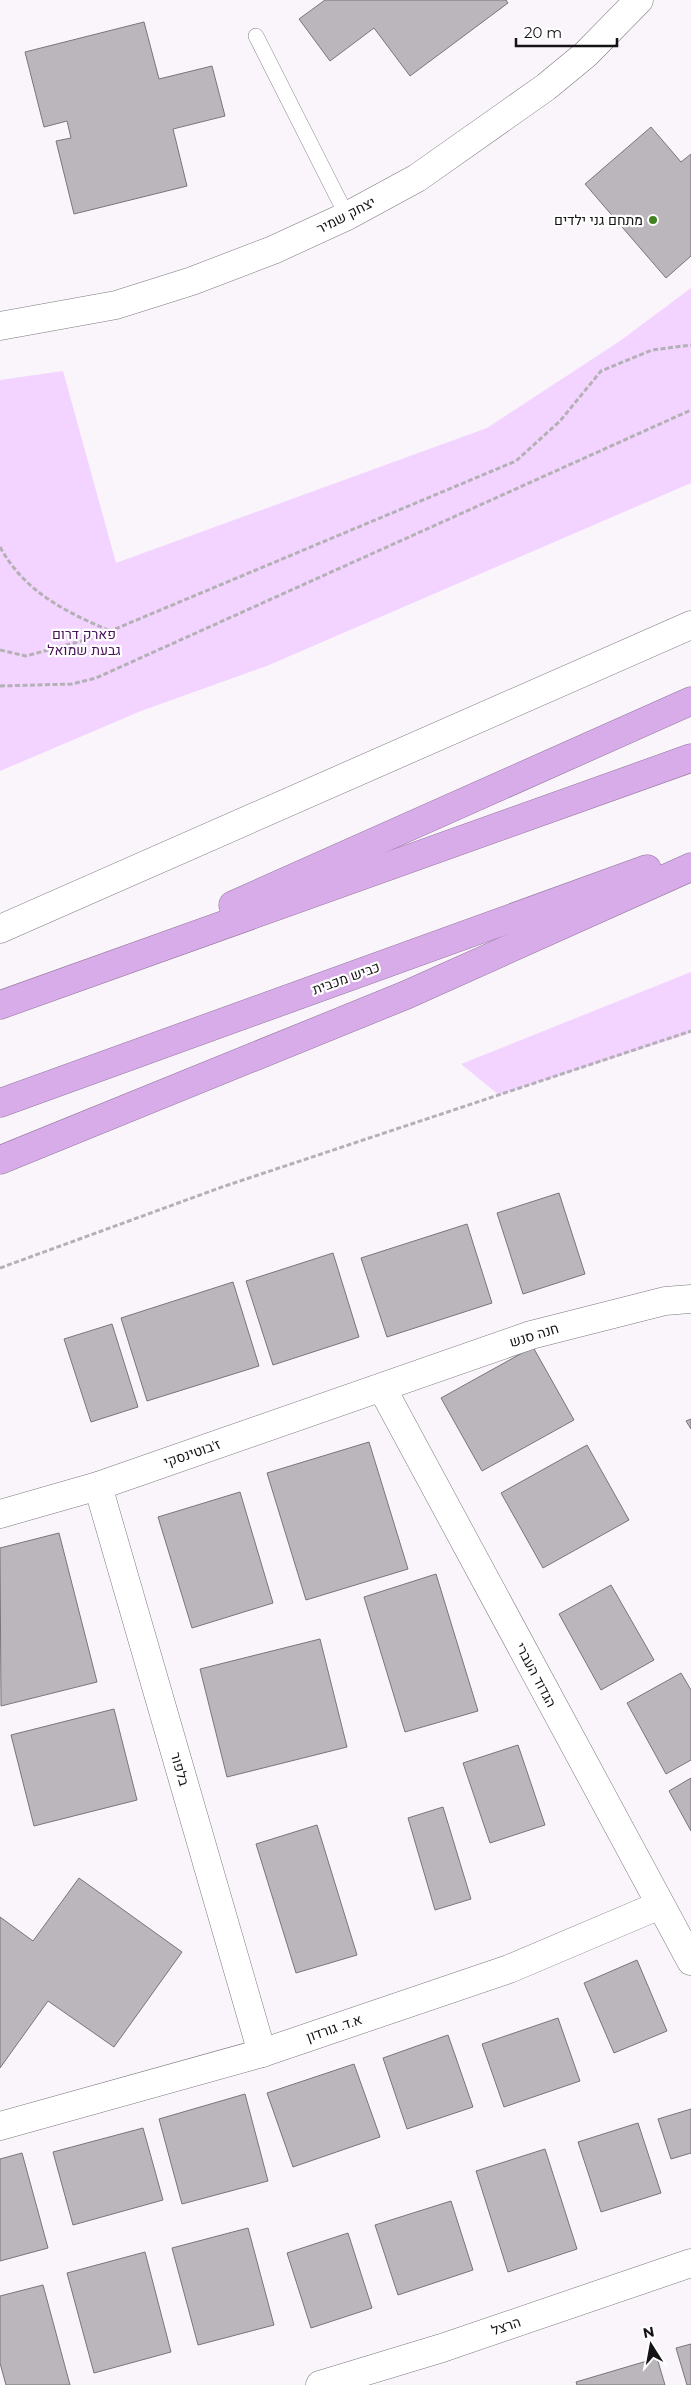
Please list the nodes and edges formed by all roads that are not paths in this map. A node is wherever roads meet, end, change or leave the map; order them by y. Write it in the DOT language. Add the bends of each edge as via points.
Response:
graph roads {
  1 [pos="639,0"];
  2 [pos="256,36"];
  3 [pos="347,216"];
  4 [pos="0,326"];
  5 [pos="691,625"];
  6 [pos="691,701"];
  7 [pos="691,758"];
  8 [pos="691,853"];
  9 [pos="691,867"];
  10 [pos="0,928"];
  11 [pos="44,990"];
  12 [pos="0,1005"];
  13 [pos="0,1103"];
  14 [pos="0,1160"];
  15 [pos="691,1299"];
  16 [pos="382,1388"];
  17 [pos="98,1486"];
  18 [pos="0,1514"];
  19 [pos="660,1905"];
  20 [pos="691,1961"];
  21 [pos="262,2053"];
  22 [pos="0,2126"];
  23 [pos="691,2263"];
  24 [pos="320,2385"];
  1 -- 3 [label="street, יצחק שמיר" via="586,54 546,87 417,178"];
  2 -- 3 [label="lane"];
  3 -- 4 [label="street, יצחק שמיר" via="273,250 192,281 116,305"];
  5 -- 10 [label="street"];
  6 -- 11 [label="highway"];
  7 -- 11 [label="highway"];
  8 -- 13 [label="highway, כביש מכבית"];
  9 -- 14 [label="highway" via="406,995"];
  11 -- 12 [label="highway"];
  15 -- 16 [label="street, חנה סנש" via="665,1300 531,1335"];
  16 -- 17 [label="street, ז'בוטינסקי"];
  16 -- 19 [label="street, הגדוד העברי"];
  17 -- 18 [label="street, ז'בוטינסקי"];
  17 -- 21 [label="street, בלפור"];
  19 -- 20 [label="street, הגדוד העברי"];
  19 -- 21 [label="street, א.ד. גורדון" via="509,1969"];
  21 -- 22 [label="street, א.ד. גורדון"];
  23 -- 24 [label="street, הרצל" via="442,2348"];
}
